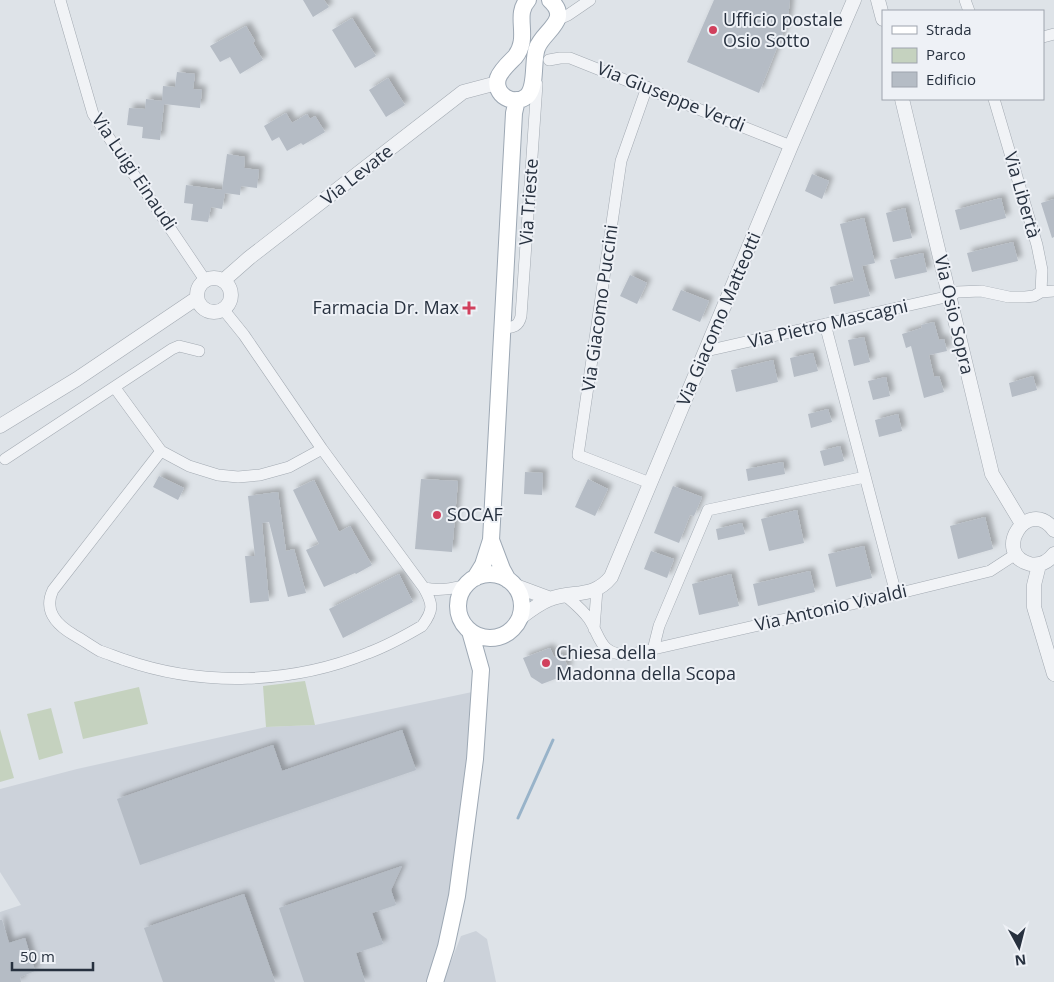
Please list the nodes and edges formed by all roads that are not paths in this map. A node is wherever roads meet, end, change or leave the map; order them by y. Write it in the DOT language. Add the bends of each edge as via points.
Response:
graph roads {
  1 [pos="60,0"];
  2 [pos="528,0"];
  3 [pos="550,0"];
  4 [pos="590,0"];
  5 [pos="854,0"];
  6 [pos="878,0"];
  7 [pos="882,15"];
  8 [pos="557,20"];
  9 [pos="545,63"];
  10 [pos="498,83"];
  11 [pos="646,87"];
  12 [pos="517,100"];
  13 [pos="902,100"];
  14 [pos="994,100"];
  15 [pos="791,146"];
  16 [pos="206,280"];
  17 [pos="224,280"];
  18 [pos="1054,291"];
  19 [pos="1041,292"];
  20 [pos="950,296"];
  21 [pos="197,298"];
  22 [pos="223,310"];
  23 [pos="825,324"];
  24 [pos="503,328"];
  25 [pos="199,351"];
  26 [pos="706,351"];
  27 [pos="115,388"];
  28 [pos="0,426"];
  29 [pos="322,449"];
  30 [pos="161,451"];
  31 [pos="4,459"];
  32 [pos="865,477"];
  33 [pos="650,483"];
  34 [pos="1022,524"];
  35 [pos="1054,530"];
  36 [pos="491,540"];
  37 [pos="1016,554"];
  38 [pos="1054,554"];
  39 [pos="1039,565"];
  40 [pos="471,581"];
  41 [pos="512,583"];
  42 [pos="424,588"];
  43 [pos="597,589"];
  44 [pos="896,594"];
  45 [pos="566,596"];
  46 [pos="551,599"];
  47 [pos="520,618"];
  48 [pos="594,629"];
  49 [pos="470,631"];
  50 [pos="501,636"];
  51 [pos="653,650"];
  52 [pos="481,670"];
  53 [pos="1054,674"];
  54 [pos="435,982"];
  1 -- 16 [label="street, Via Luigi Einaudi" via="93,114"];
  2 -- 10 [label="main road" via="521,12 521,46 499,75"];
  3 -- 8 [label="main road" via="557,10"];
  4 -- 8 [label="street"];
  5 -- 15 [label="street, Via Giacomo Matteotti"];
  6 -- 7 [label="street"];
  8 -- 12 [label="main road" via="537,47 530,92"];
  9 -- 11 [label="street, Via Giuseppe Verdi" via="570,58"];
  9 -- 24 [label="street, Via Trieste" via="537,78 521,316 515,326"];
  10 -- 12 [label="main road" via="505,97"];
  10 -- 17 [label="street, Via Levate" via="463,92"];
  11 -- 15 [label="street, Via Giuseppe Verdi"];
  11 -- 33 [label="street, Via Giacomo Puccini" via="621,161 578,455"];
  12 -- 24 [label="main road, Via Trieste"];
  13 -- 20 [label="street, Via Osio Sopra"];
  14 -- 19 [label="street, Via Libertà" via="1037,245 1042,270"];
  15 -- 26 [label="street, Via Giacomo Matteotti"];
  16 -- 17 [label="street"];
  16 -- 21 [label="street" via="200,285"];
  17 -- 22 [label="street" via="231,293 230,302"];
  18 -- 19 [label="street, Via Pietro Mascagni"];
  19 -- 20 [label="street, Via Pietro Mascagni" via="1025,297 981,291 957,292"];
  20 -- 23 [label="street, Via Pietro Mascagni"];
  20 -- 34 [label="street, Via Osio Sopra" via="992,474"];
  21 -- 22 [label="street" via="207,311"];
  21 -- 28 [label="street" via="77,379"];
  22 -- 29 [label="street" via="244,335"];
  23 -- 26 [label="street, Via Pietro Mascagni"];
  23 -- 32 [label="street"];
  24 -- 36 [label="main road, Via Trieste"];
  25 -- 27 [label="street" via="179,346"];
  26 -- 33 [label="street, Via Giacomo Matteotti"];
  27 -- 30 [label="street"];
  27 -- 31 [label="street"];
  29 -- 30 [label="street" via="274,472 238,476 218,475 189,466"];
  29 -- 42 [label="street"];
  30 -- 42 [label="street" via="50,596 48,606 57,623 102,651 145,666 182,674 233,678 301,673 368,654 422,626 431,610"];
  32 -- 44 [label="street"];
  32 -- 51 [label="street" via="708,510 659,626"];
  33 -- 43 [label="street, Via Giacomo Matteotti" via="611,577"];
  34 -- 35 [label="street" via="1041,521"];
  34 -- 37 [label="street" via="1013,542"];
  36 -- 40 [label="main road" via="483,565"];
  36 -- 41 [label="main road" via="502,569"];
  37 -- 39 [label="street" via="1026,563"];
  37 -- 44 [label="street, Via Antonio Vivaldi" via="990,571"];
  38 -- 39 [label="street"];
  39 -- 53 [label="street" via="1034,585 1034,607"];
  40 -- 41 [label="main road" via="492,574"];
  40 -- 42 [label="street" via="443,590"];
  40 -- 49 [label="main road" via="460,596 458,608"];
  41 -- 46 [label="street"];
  41 -- 47 [label="main road" via="520,595"];
  43 -- 45 [label="street"];
  43 -- 48 [label="street"];
  44 -- 51 [label="street, Via Antonio Vivaldi"];
  45 -- 46 [label="street"];
  45 -- 48 [label="street, Via Antonio Vivaldi" via="588,618"];
  46 -- 47 [label="street"];
  47 -- 50 [label="main road"];
  48 -- 51 [label="street, Via Antonio Vivaldi" via="598,640 618,655"];
  49 -- 50 [label="main road" via="485,638"];
  49 -- 52 [label="main road"];
  50 -- 52 [label="main road"];
  52 -- 54 [label="main road" via="462,871"];
}
